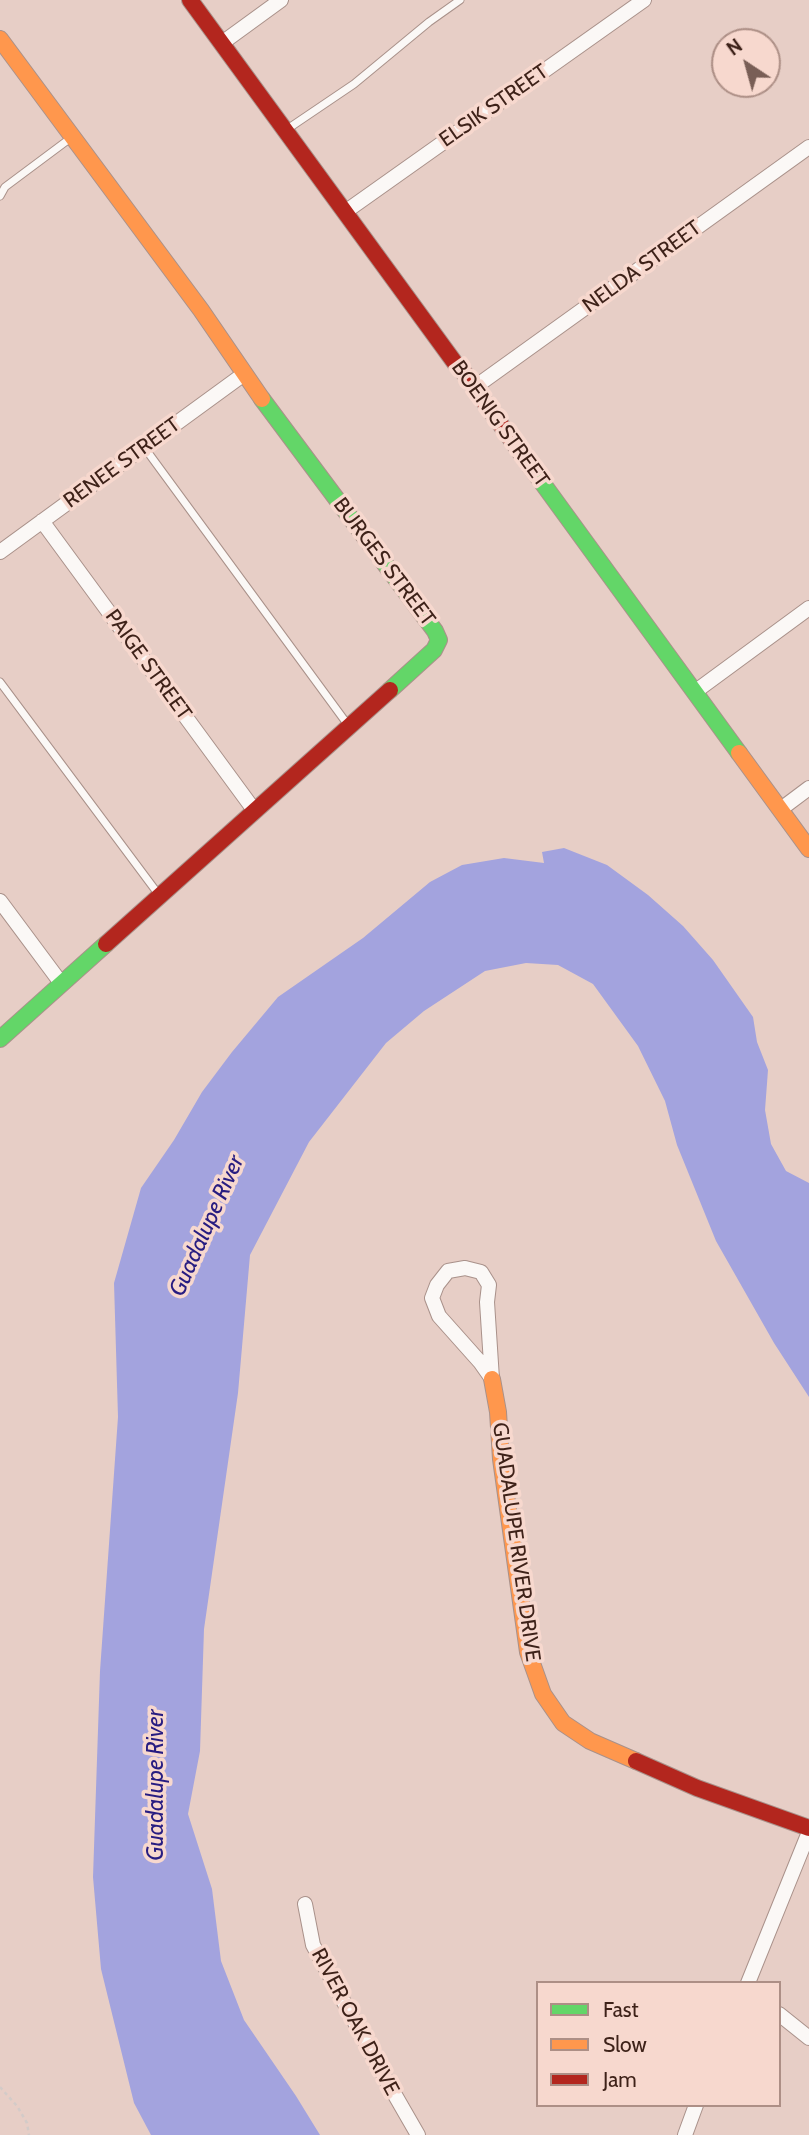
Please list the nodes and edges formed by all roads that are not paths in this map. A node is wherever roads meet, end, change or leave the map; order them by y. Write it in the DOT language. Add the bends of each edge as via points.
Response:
graph roads {
  1 [pos="190,0"];
  2 [pos="281,0"];
  3 [pos="460,0"];
  4 [pos="643,0"];
  5 [pos="0,39"];
  6 [pos="222,43"];
  7 [pos="285,130"];
  8 [pos="72,137"];
  9 [pos="809,147"];
  10 [pos="0,196"];
  11 [pos="345,212"];
  12 [pos="244,374"];
  13 [pos="475,387"];
  14 [pos="145,447"];
  15 [pos="42,521"];
  16 [pos="0,552"];
  17 [pos="809,608"];
  18 [pos="0,682"];
  19 [pos="696,691"];
  20 [pos="348,726"];
  21 [pos="809,788"];
  22 [pos="781,809"];
  23 [pos="254,810"];
  24 [pos="809,849"];
  25 [pos="160,896"];
  26 [pos="0,901"];
  27 [pos="61,983"];
  28 [pos="0,1040"];
  29 [pos="492,1379"];
  30 [pos="809,1830"];
  31 [pos="305,1904"];
  32 [pos="749,1981"];
  33 [pos="781,2016"];
  34 [pos="809,2038"];
  35 [pos="695,2107"];
  36 [pos="418,2135"];
  37 [pos="685,2135"];
  1 -- 6 [label="street, BOENIG STREET"];
  2 -- 6 [label="street"];
  3 -- 7 [label="lane" via="354,84"];
  4 -- 11 [label="street, ELSIK STREET"];
  5 -- 8 [label="street, BURGES STREET"];
  6 -- 7 [label="street, BOENIG STREET"];
  7 -- 11 [label="street, BOENIG STREET"];
  8 -- 10 [label="lane" via="5,187"];
  8 -- 12 [label="street, BURGES STREET"];
  9 -- 13 [label="street, NELDA STREET"];
  11 -- 13 [label="street, BOENIG STREET"];
  12 -- 14 [label="street, RENEE STREET"];
  12 -- 20 [label="street, BURGES STREET" via="439,640 434,650"];
  13 -- 19 [label="street, BOENIG STREET"];
  14 -- 15 [label="street, RENEE STREET"];
  14 -- 20 [label="lane"];
  15 -- 16 [label="street, RENEE STREET"];
  15 -- 23 [label="street, PAIGE STREET"];
  17 -- 19 [label="street"];
  18 -- 25 [label="lane"];
  19 -- 22 [label="street, BOENIG STREET"];
  20 -- 23 [label="street, BURGES STREET"];
  21 -- 22 [label="street"];
  22 -- 24 [label="street, BOENIG STREET"];
  23 -- 25 [label="street, BURGES STREET"];
  25 -- 27 [label="street, BURGES STREET"];
  26 -- 27 [label="street"];
  27 -- 28 [label="street, BURGES STREET"];
  29 -- 29 [label="street, GUADALUPE RIVER DRIVE" via="489,1285 481,1272 465,1268 448,1272 432,1298 439,1316"];
  29 -- 30 [label="street, GUADALUPE RIVER DRIVE" via="528,1653 543,1694 562,1723 590,1741 686,1783"];
  30 -- 32 [label="street"];
  31 -- 36 [label="street, RIVER OAK DRIVE" via="313,1945"];
  33 -- 34 [label="street"];
  35 -- 37 [label="street"];
}
